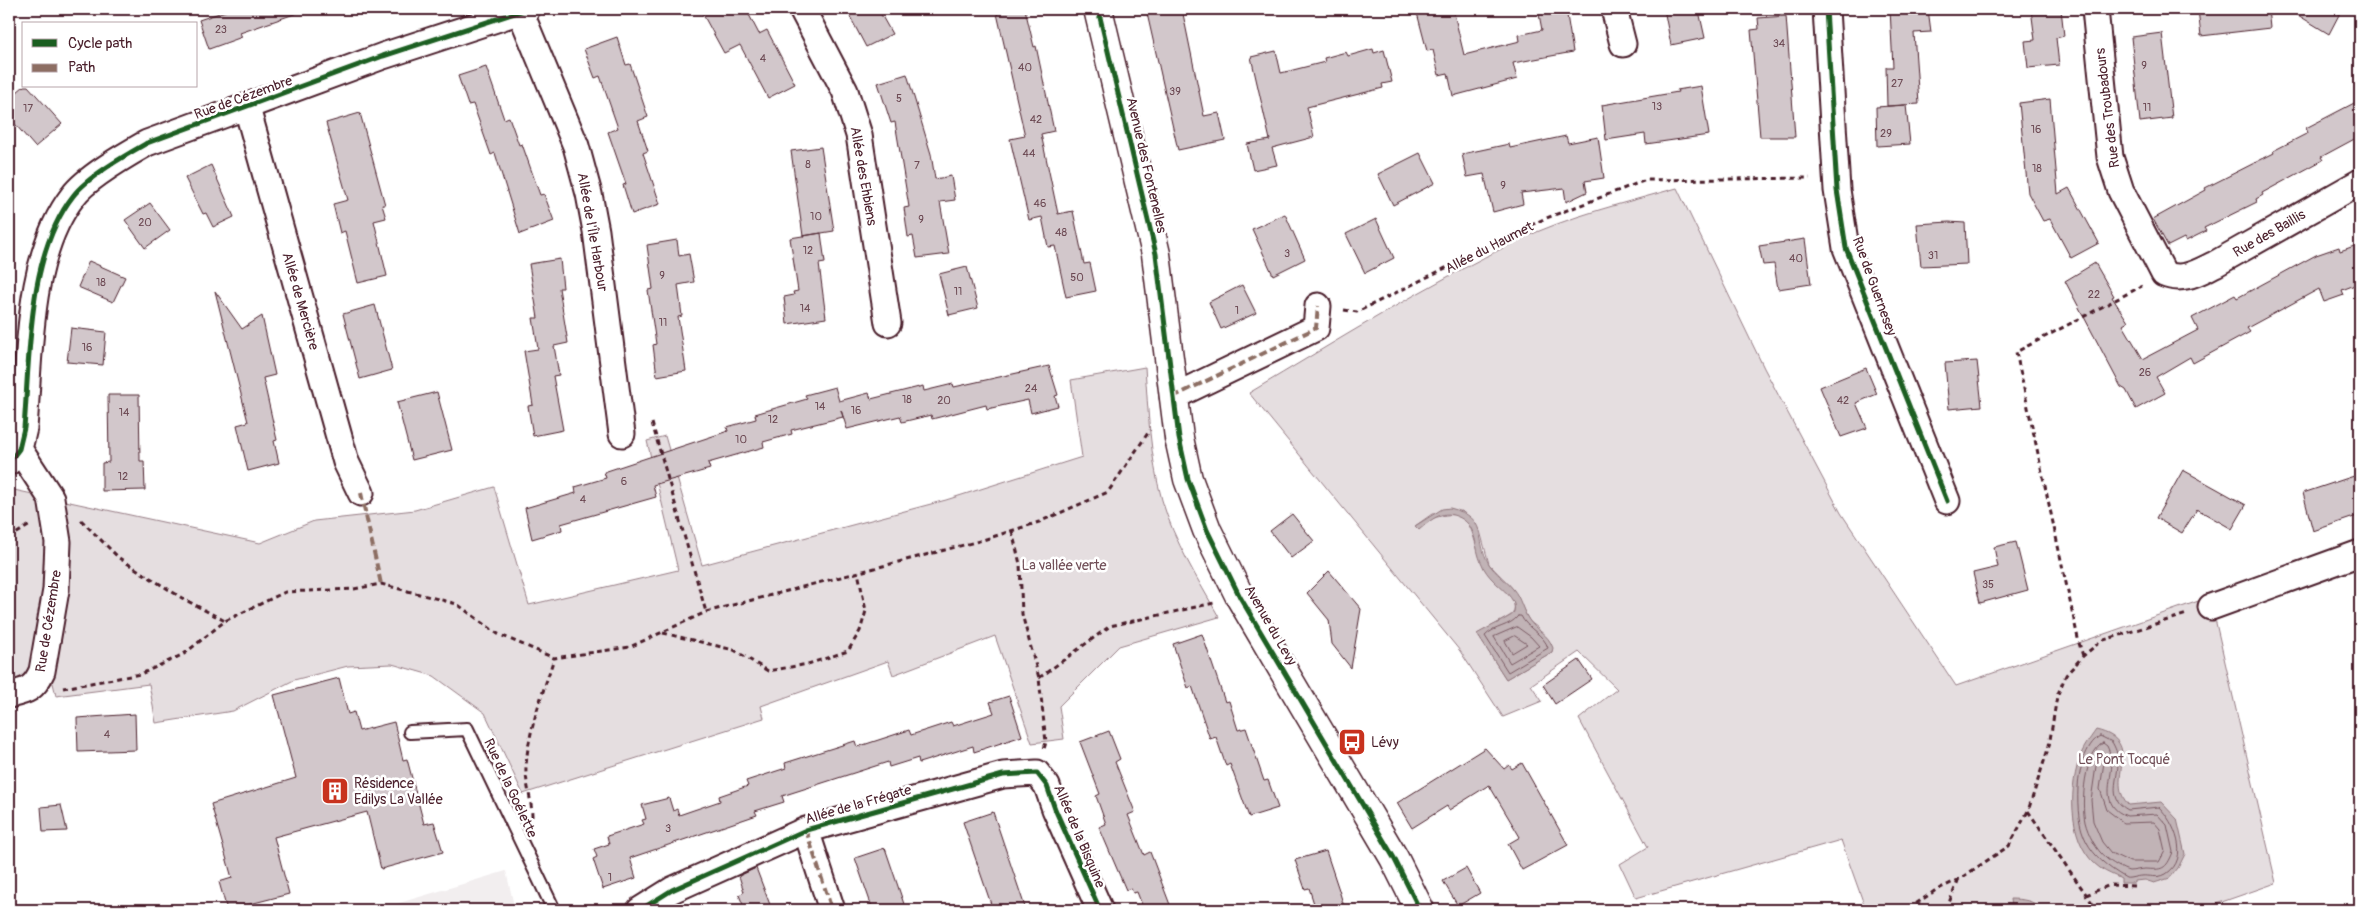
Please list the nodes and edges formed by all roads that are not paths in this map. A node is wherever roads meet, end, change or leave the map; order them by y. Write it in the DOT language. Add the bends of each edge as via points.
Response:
graph roads {
  1 [pos="802,9"];
  2 [pos="1098,9"];
  3 [pos="1614,9"];
  4 [pos="1826,9"];
  5 [pos="2095,9"];
  6 [pos="524,10"];
  7 [pos="1623,44"];
  8 [pos="248,108"];
  9 [pos="2360,182"];
  10 [pos="2170,276"];
  11 [pos="1318,306"];
  12 [pos="888,323"];
  13 [pos="1166,328"];
  14 [pos="1174,397"];
  15 [pos="622,434"];
  16 [pos="14,455"];
  17 [pos="361,492"];
  18 [pos="1947,501"];
  19 [pos="2360,553"];
  20 [pos="2211,607"];
  21 [pos="9,695"];
  22 [pos="410,732"];
  23 [pos="1037,773"];
  24 [pos="806,830"];
  25 [pos="554,910"];
  26 [pos="640,910"];
  27 [pos="832,910"];
  28 [pos="1100,910"];
  29 [pos="1420,910"];
  1 -- 12 [label="street, Allée des Ehbiens" via="845,91 859,135"];
  2 -- 13 [label="street, Avenue des Fontenelles" via="1156,254"];
  3 -- 7 [label="street"];
  4 -- 18 [label="street, Rue de Guernesey" via="1837,190 1846,248"];
  5 -- 10 [label="street, Rue des Troubadours" via="2115,177"];
  6 -- 8 [label="street, Rue de Cézembre" via="383,56"];
  6 -- 15 [label="street, Allée de l'Île Harbour" via="576,146 589,194"];
  8 -- 16 [label="street, Rue de Cézembre" via="147,143 114,162 73,195 44,253 36,286 24,428"];
  8 -- 17 [label="street, Allée de Mercière" via="346,462"];
  9 -- 10 [label="street, Rue des Baillis" via="2215,264 2191,275"];
  11 -- 14 [label="street" via="1316,328"];
  13 -- 14 [label="street, Avenue du Levy"];
  14 -- 29 [label="street, Avenue du Levy" via="1188,480 1240,597 1394,858"];
  16 -- 21 [label="street, Rue de Cézembre" via="51,498 58,542 56,590 42,671 36,684"];
  19 -- 20 [label="street"];
  22 -- 25 [label="lane, Rue de la Goélette" via="467,729"];
  23 -- 24 [label="street, Allée de la Frégate" via="1003,776"];
  23 -- 28 [label="street, Allée de la Bisquine" via="1048,786"];
  24 -- 26 [label="street, Allée de la Frégate" via="672,890"];
  24 -- 27 [label="street"];
}
